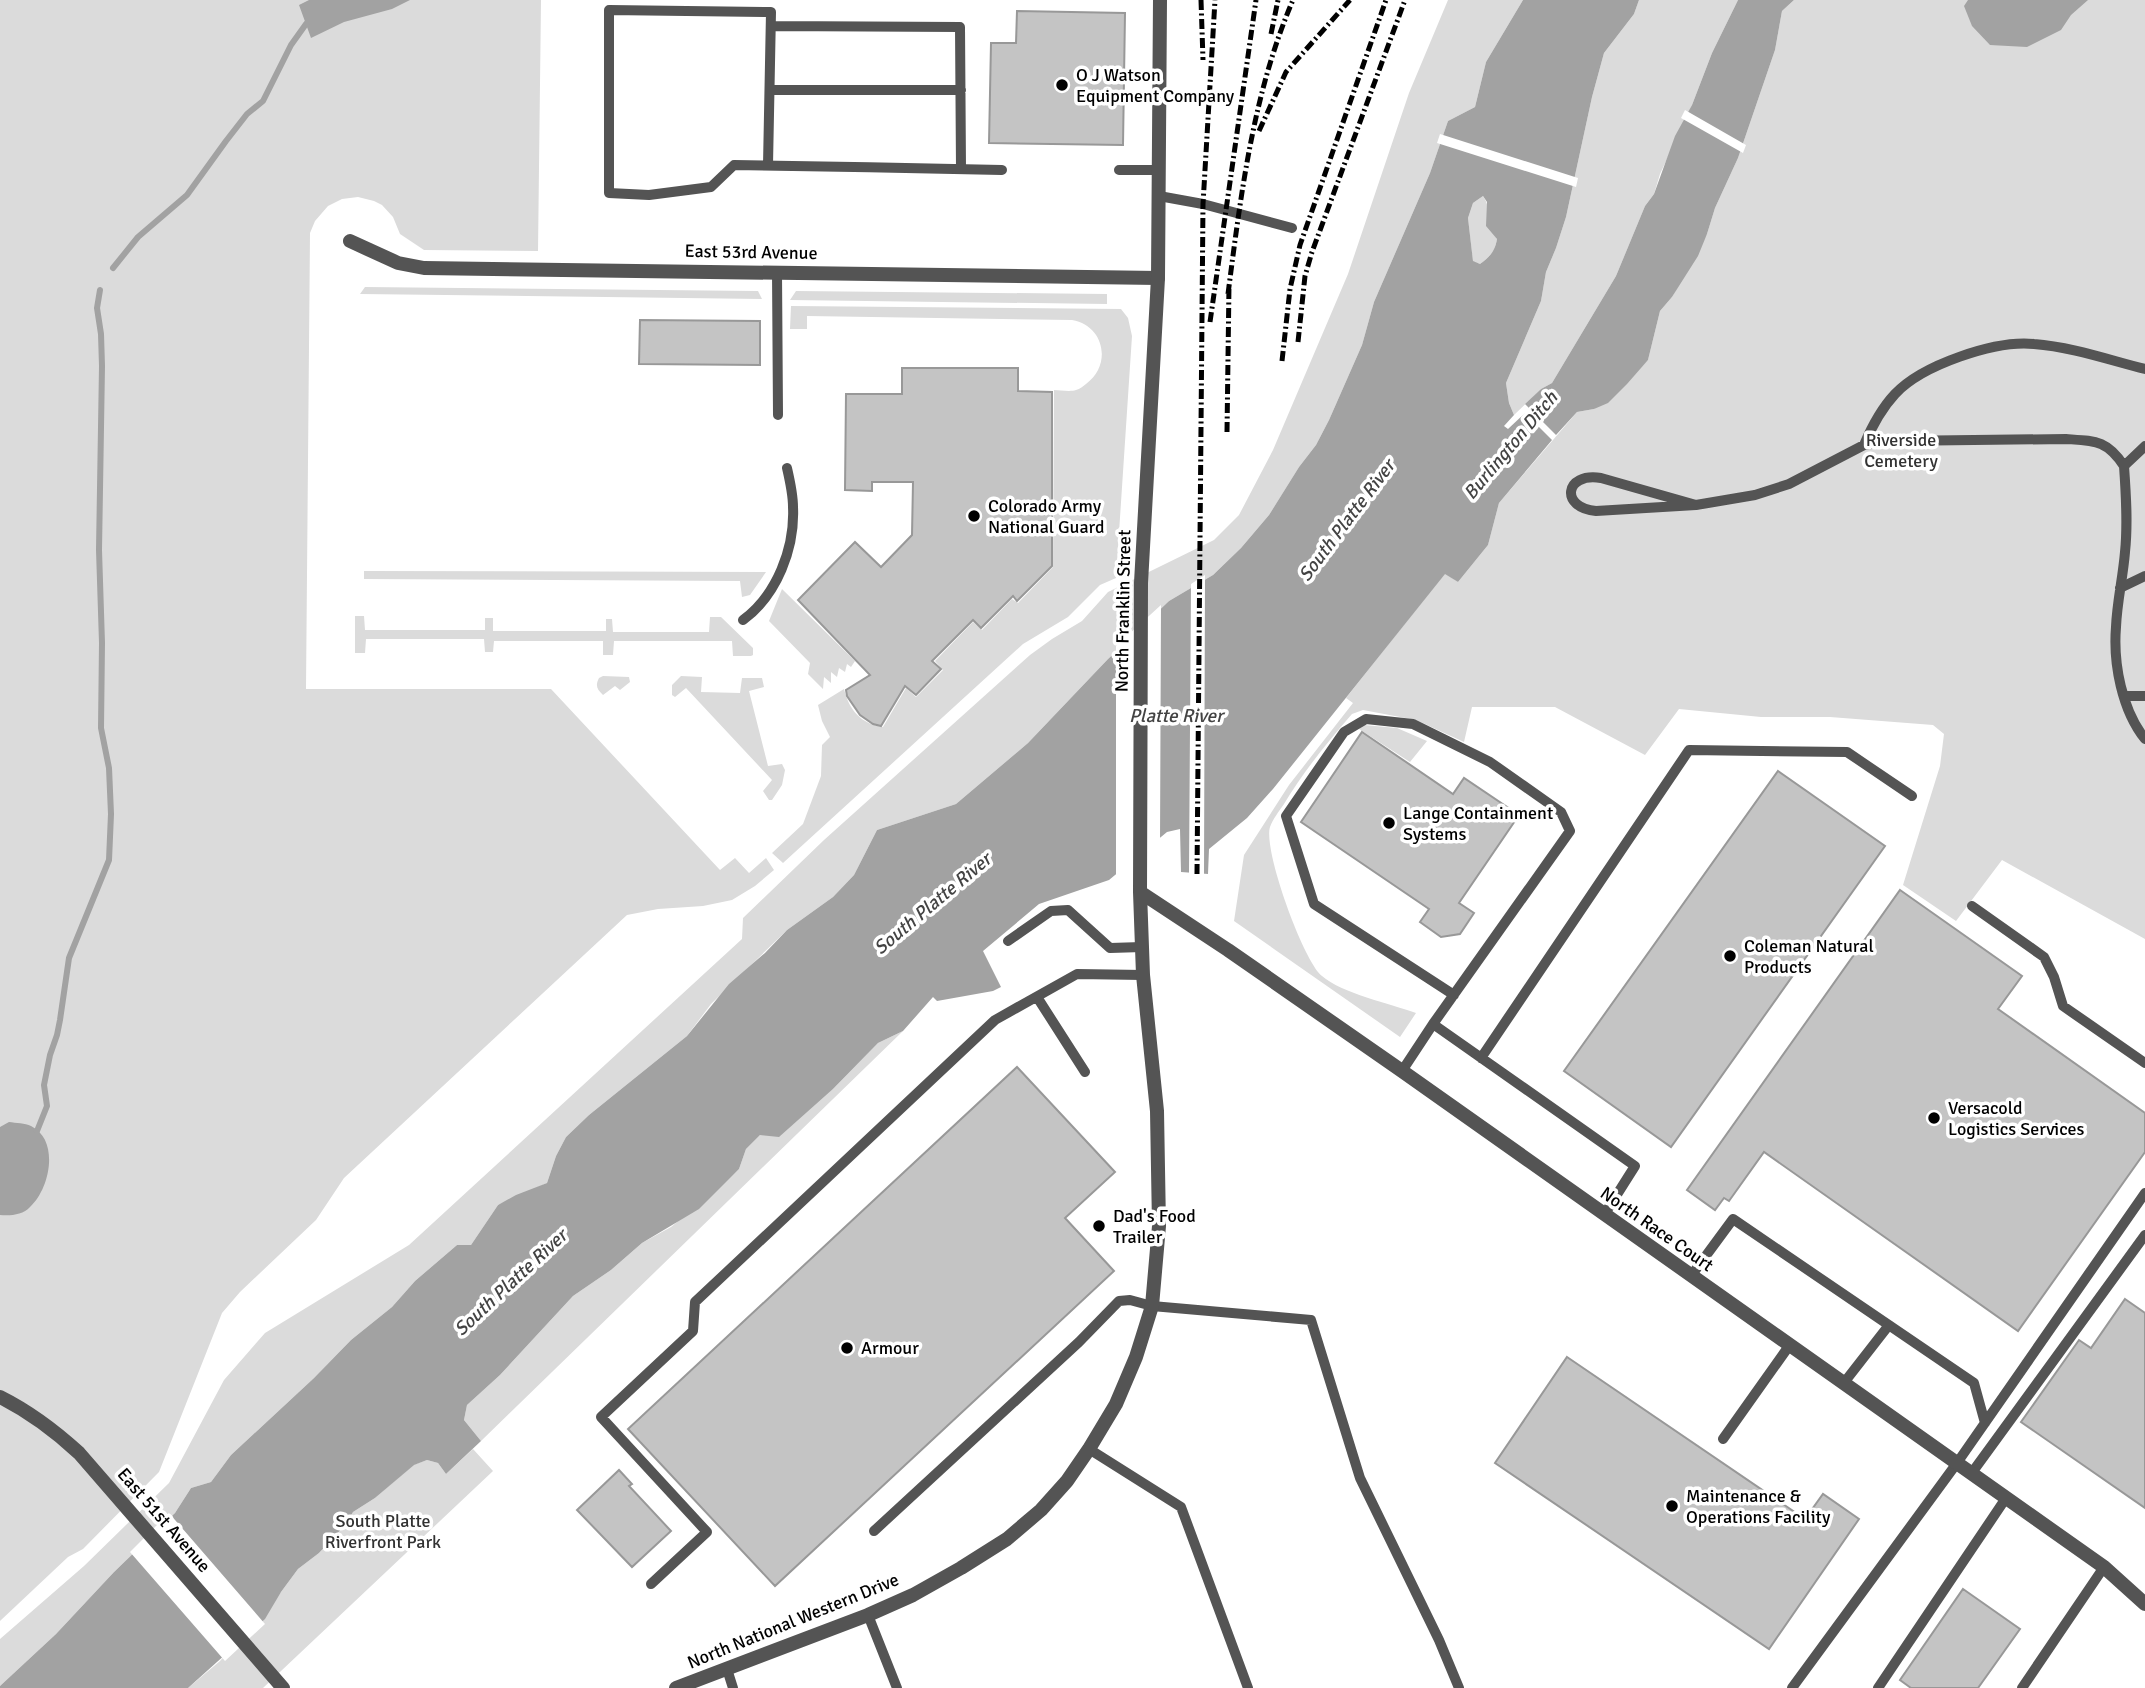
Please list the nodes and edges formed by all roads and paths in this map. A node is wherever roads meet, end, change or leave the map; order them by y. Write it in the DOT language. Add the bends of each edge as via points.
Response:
graph roads {
  1 [pos="1160,0"];
  2 [pos="771,26"];
  3 [pos="961,89"];
  4 [pos="770,90"];
  5 [pos="768,165"];
  6 [pos="961,169"];
  7 [pos="1002,170"];
  8 [pos="1119,170"];
  9 [pos="1159,170"];
  10 [pos="1159,196"];
  11 [pos="1292,228"];
  12 [pos="350,241"];
  13 [pos="777,272"];
  14 [pos="1158,278"];
  15 [pos="2145,369"];
  16 [pos="778,415"];
  17 [pos="1864,444"];
  18 [pos="2145,446"];
  19 [pos="2124,466"];
  20 [pos="787,468"];
  21 [pos="1696,505"];
  22 [pos="2145,576"];
  23 [pos="2120,588"];
  24 [pos="743,620"];
  25 [pos="2124,696"];
  26 [pos="2145,696"];
  27 [pos="2145,739"];
  28 [pos="1912,796"];
  29 [pos="1140,892"];
  30 [pos="1972,906"];
  31 [pos="1008,941"];
  32 [pos="1142,947"];
  33 [pos="1143,975"];
  34 [pos="1454,995"];
  35 [pos="1037,997"];
  36 [pos="1433,1024"];
  37 [pos="1482,1058"];
  38 [pos="2145,1063"];
  39 [pos="1402,1071"];
  40 [pos="1085,1072"];
  41 [pos="2145,1193"];
  42 [pos="1604,1215"];
  43 [pos="2145,1235"];
  44 [pos="1691,1276"];
  45 [pos="1152,1306"];
  46 [pos="1889,1325"];
  47 [pos="1789,1346"];
  48 [pos="1843,1384"];
  49 [pos="0,1397"];
  50 [pos="1985,1423"];
  51 [pos="1723,1438"];
  52 [pos="1089,1449"];
  53 [pos="1956,1463"];
  54 [pos="1971,1474"];
  55 [pos="2006,1498"];
  56 [pos="874,1531"];
  57 [pos="2104,1567"];
  58 [pos="651,1584"];
  59 [pos="2145,1604"];
  60 [pos="868,1615"];
  61 [pos="727,1670"];
  62 [pos="282,1686"];
  63 [pos="685,1686"];
  64 [pos="733,1688"];
  65 [pos="897,1688"];
  66 [pos="1248,1688"];
  67 [pos="1459,1688"];
  68 [pos="1792,1688"];
  69 [pos="1878,1688"];
  70 [pos="2022,1688"];
  1 -- 9 [label="street, North Franklin Street"];
  2 -- 3 [label="lane" via="960,27"];
  2 -- 4 [label="lane"];
  2 -- 5 [label="lane" via="771,12 609,10 609,193 649,195 711,187 734,165"];
  3 -- 4 [label="lane"];
  3 -- 6 [label="lane"];
  4 -- 5 [label="lane"];
  5 -- 6 [label="lane"];
  6 -- 7 [label="lane"];
  8 -- 9 [label="lane"];
  9 -- 10 [label="street, North Franklin Street"];
  10 -- 11 [label="lane"];
  10 -- 14 [label="street, North Franklin Street"];
  12 -- 13 [label="street, East 53rd Avenue" via="398,263 424,268"];
  13 -- 14 [label="street, East 53rd Avenue"];
  13 -- 16 [label="lane"];
  14 -- 29 [label="street, North Franklin Street" via="1141,583"];
  15 -- 17 [label="lane" via="2032,343 1961,355 1896,392 1873,422"];
  17 -- 19 [label="lane" via="2091,441 2113,449"];
  17 -- 21 [label="lane" via="1789,484"];
  18 -- 19 [label="lane"];
  19 -- 23 [label="lane" via="2126,551"];
  20 -- 24 [label="lane" via="793,518 786,558 768,594"];
  21 -- 21 [label="lane" via="1588,476 1573,485 1571,495 1574,504 1596,511"];
  22 -- 23 [label="lane"];
  23 -- 25 [label="lane" via="2115,628"];
  25 -- 26 [label="lane"];
  25 -- 27 [label="lane"];
  28 -- 37 [label="lane" via="1847,752 1689,750"];
  29 -- 32 [label="street, North Franklin Street"];
  29 -- 39 [label="street, North Race Court"];
  30 -- 38 [label="lane" via="2044,957 2063,1006"];
  31 -- 32 [label="lane" via="1051,911 1068,909 1110,948"];
  32 -- 33 [label="street, North Franklin Street"];
  33 -- 35 [label="lane" via="1077,975"];
  33 -- 45 [label="street, North Franklin Street" via="1157,1111 1159,1226"];
  34 -- 34 [label="lane" via="1570,831 1561,812 1490,762 1412,724 1366,719 1344,732 1286,816 1314,904"];
  34 -- 36 [label="lane"];
  35 -- 40 [label="lane"];
  35 -- 58 [label="lane" via="995,1020 695,1301 693,1331 601,1417 707,1532"];
  36 -- 37 [label="lane"];
  36 -- 39 [label="lane"];
  37 -- 42 [label="lane" via="1635,1166"];
  39 -- 42 [label="street, North Race Court"];
  41 -- 50 [label="lane"];
  42 -- 44 [label="street, North Race Court"];
  43 -- 54 [label="lane"];
  44 -- 46 [label="lane" via="1733,1219"];
  44 -- 47 [label="street, North Race Court"];
  45 -- 52 [label="street, North National Western Drive" via="1116,1404"];
  45 -- 56 [label="lane" via="1119,1301"];
  45 -- 67 [label="lane" via="1311,1320 1360,1478"];
  46 -- 48 [label="lane"];
  46 -- 50 [label="lane" via="1974,1383"];
  47 -- 48 [label="street, North Race Court"];
  47 -- 51 [label="lane"];
  48 -- 53 [label="street, North Race Court"];
  49 -- 62 [label="street, East 51st Avenue" via="51,1427 79,1453"];
  50 -- 53 [label="lane"];
  52 -- 60 [label="street, North National Western Drive" via="1068,1481 1007,1539 925,1588"];
  52 -- 66 [label="lane" via="1181,1507"];
  53 -- 54 [label="street, North Race Court"];
  53 -- 68 [label="lane"];
  54 -- 55 [label="street, North Race Court"];
  55 -- 57 [label="street, North Race Court"];
  55 -- 69 [label="lane"];
  57 -- 59 [label="street, North Race Court"];
  57 -- 70 [label="lane"];
  60 -- 61 [label="street, North National Western Drive"];
  60 -- 65 [label="lane"];
  61 -- 63 [label="street, North National Western Drive"];
  61 -- 64 [label="lane"];
}
